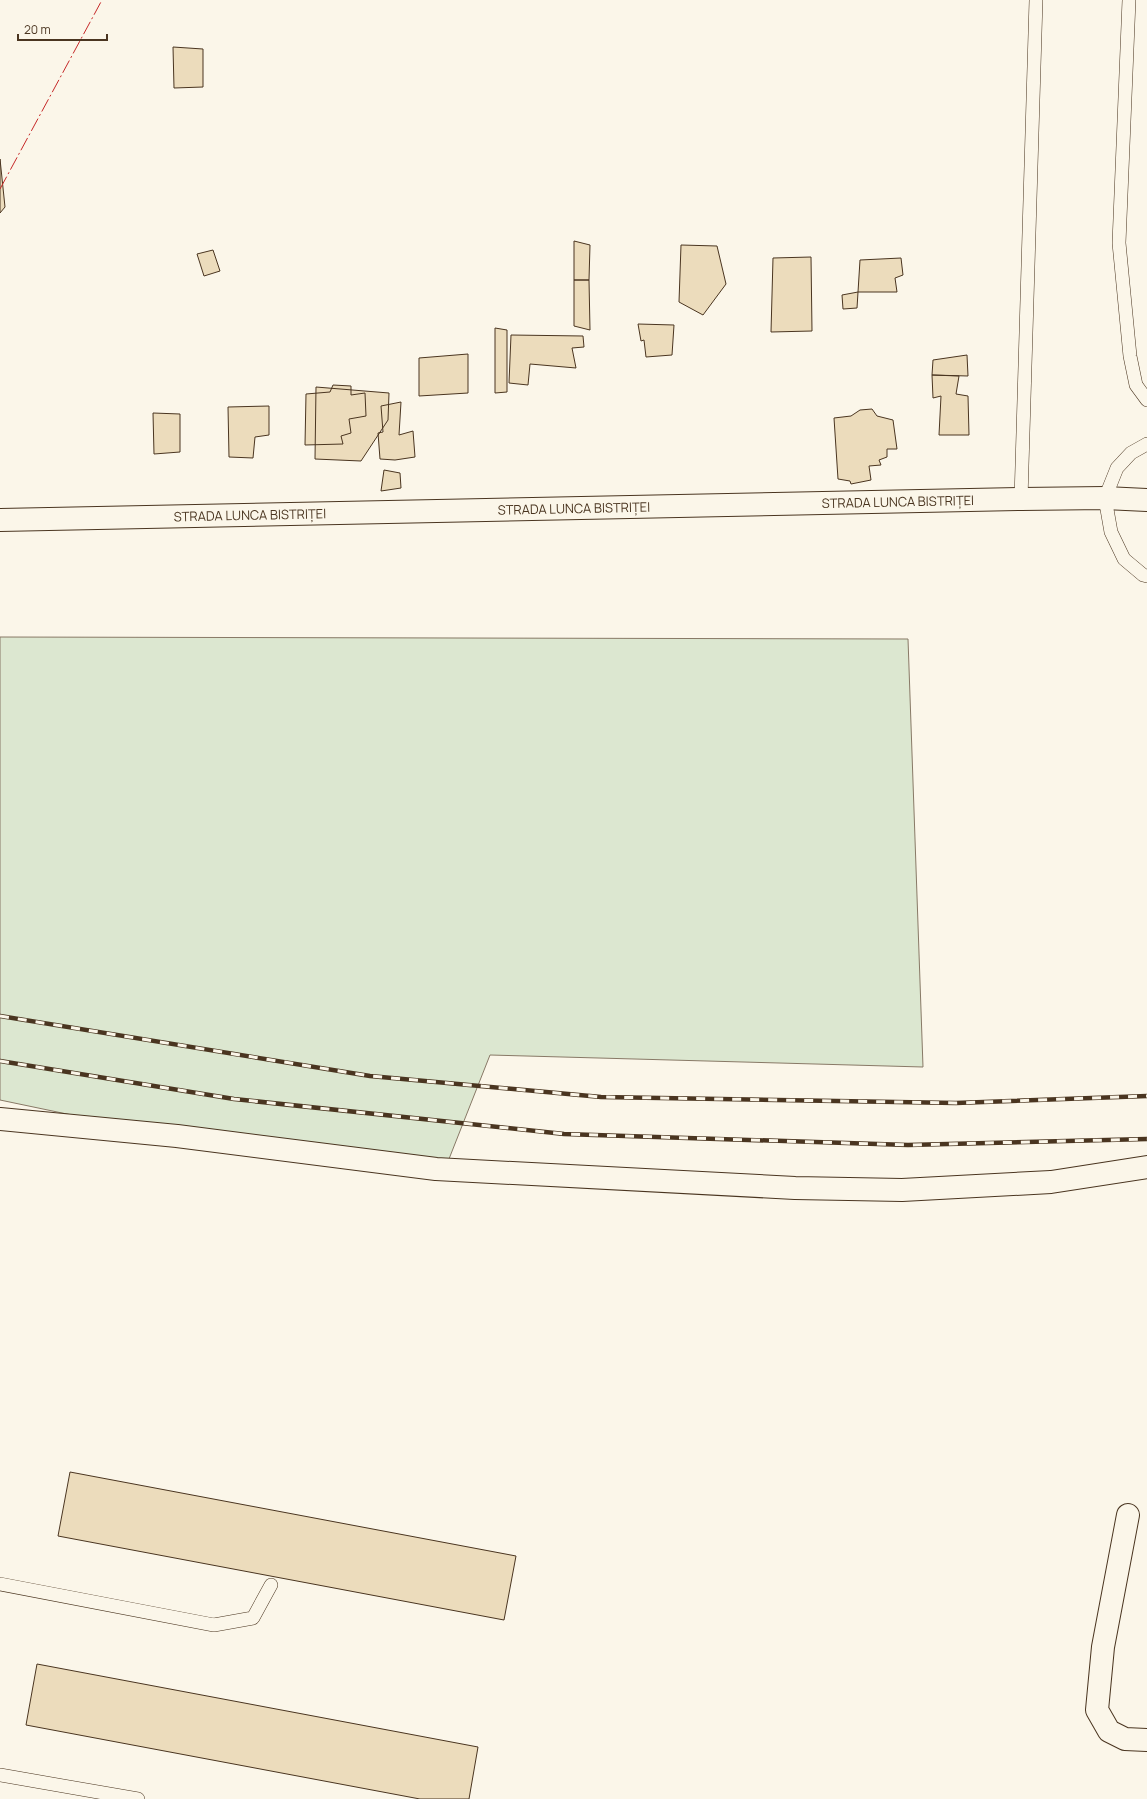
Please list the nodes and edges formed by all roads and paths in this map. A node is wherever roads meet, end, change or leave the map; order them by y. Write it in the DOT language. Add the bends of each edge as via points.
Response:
graph roads {
  1 [pos="1036,0"];
  2 [pos="1129,0"];
  3 [pos="1147,400"];
  4 [pos="1147,444"];
  5 [pos="1105,498"];
  6 [pos="1021,499"];
  7 [pos="1147,500"];
  8 [pos="0,520"];
  9 [pos="1147,576"];
  10 [pos="0,1119"];
  11 [pos="1147,1167"];
  12 [pos="1128,1515"];
  13 [pos="0,1584"];
  14 [pos="270,1585"];
  15 [pos="1147,1740"];
  16 [pos="0,1774"];
  17 [pos="138,1799"];
  1 -- 6 [label="lane"];
  2 -- 3 [label="lane" via="1119,243 1130,356 1136,385"];
  4 -- 5 [label="lane" via="1131,453 1117,468"];
  5 -- 6 [label="street, STRADA LUNCA BISTRIȚEI"];
  5 -- 7 [label="street, STRADA LUNCA BISTRIȚEI"];
  5 -- 9 [label="lane" via="1111,532 1124,559"];
  6 -- 8 [label="street, STRADA LUNCA BISTRIȚEI"];
  10 -- 11 [label="street" via="177,1136 436,1169 795,1188 902,1190 1051,1182"];
  12 -- 15 [label="street" via="1104,1647 1097,1710 1109,1731 1125,1739"];
  13 -- 14 [label="lane" via="214,1625 253,1618"];
  16 -- 17 [label="lane"];
}
